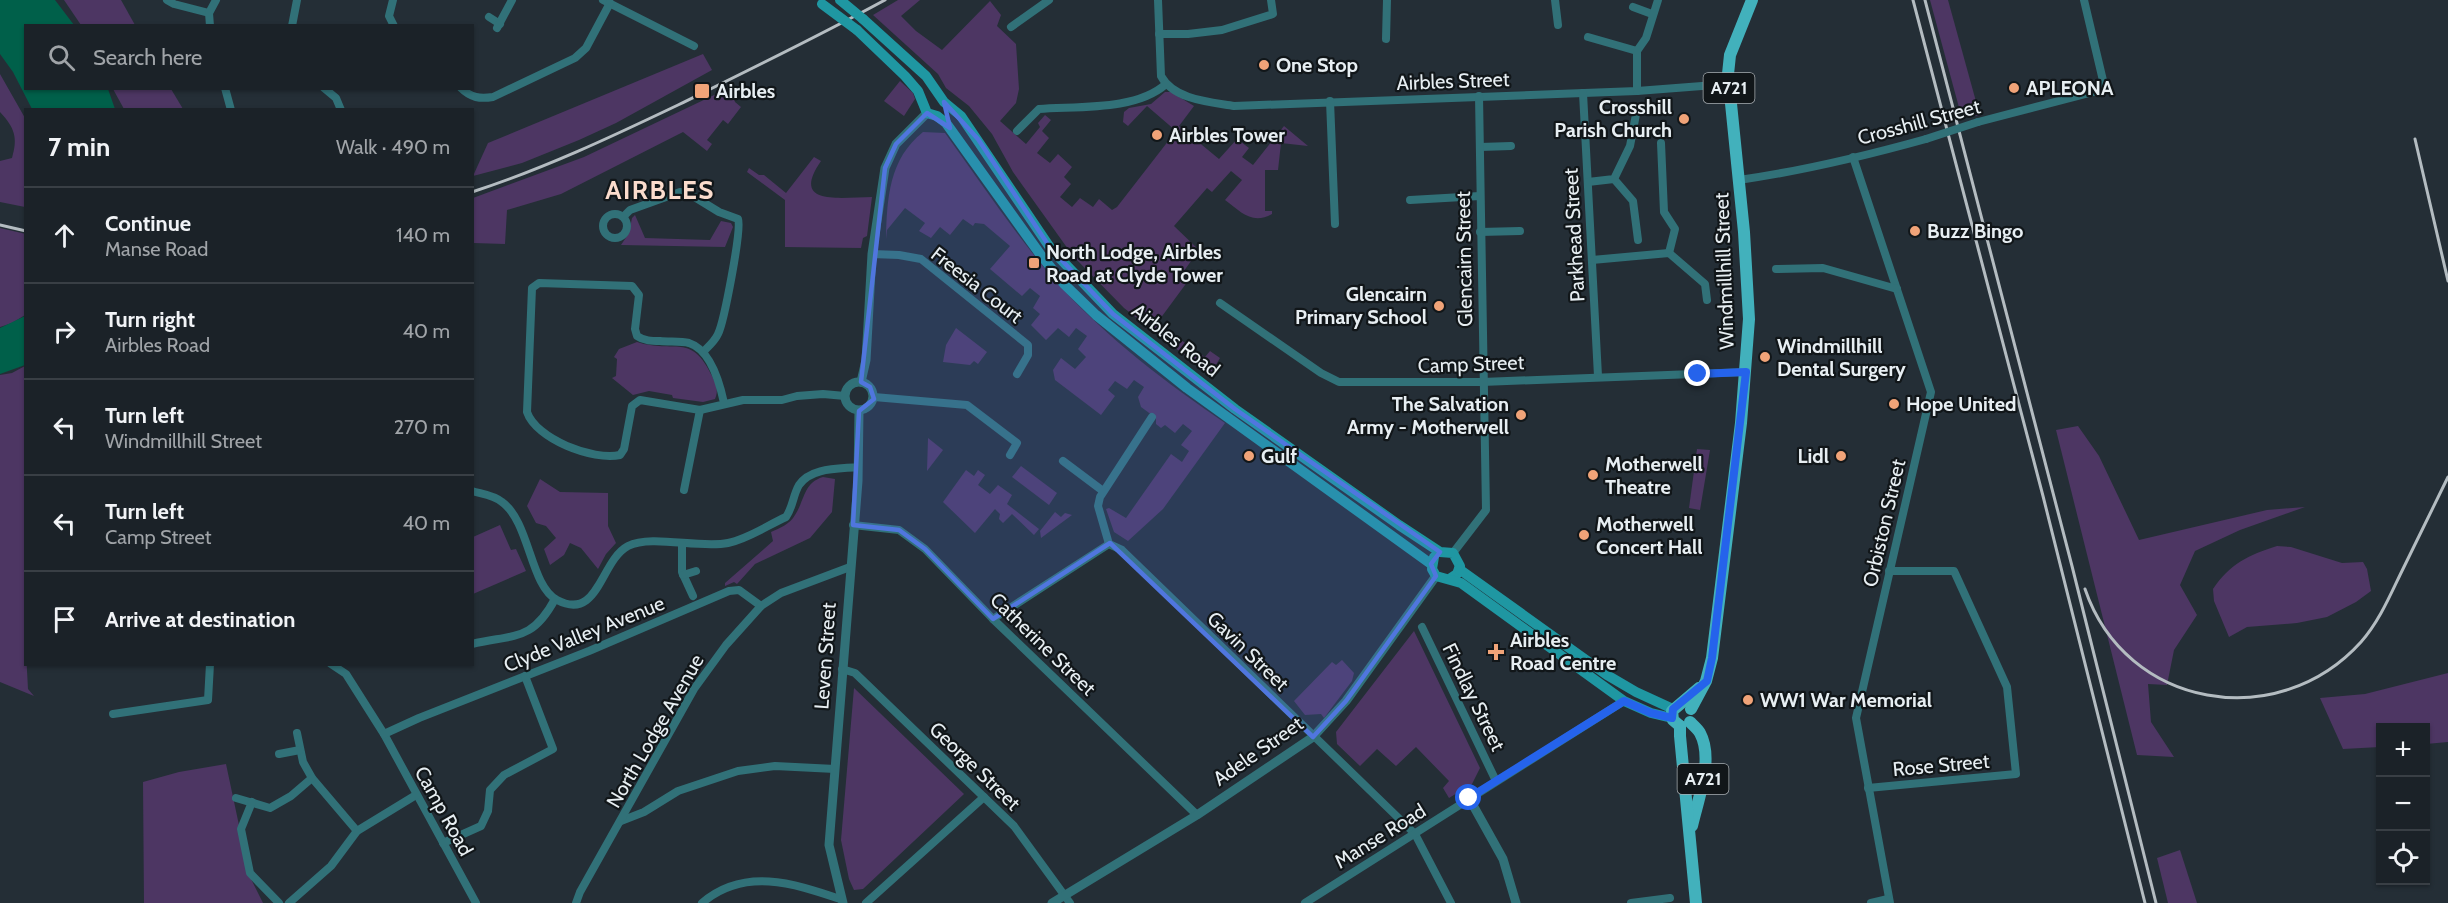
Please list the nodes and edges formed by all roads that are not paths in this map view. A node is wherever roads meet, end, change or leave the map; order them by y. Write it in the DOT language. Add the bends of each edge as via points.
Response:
graph roads {
  1 [pos="168,0"];
  2 [pos="216,0"];
  3 [pos="297,0"];
  4 [pos="393,0"];
  5 [pos="512,0"];
  6 [pos="840,0"];
  7 [pos="1049,0"];
  8 [pos="1158,0"];
  9 [pos="1271,0"];
  10 [pos="1387,0"];
  11 [pos="1555,0"];
  12 [pos="1658,0"];
  13 [pos="1752,0"];
  14 [pos="2084,0"];
  15 [pos="606,2"];
  16 [pos="819,2"];
  17 [pos="1633,7"];
  18 [pos="209,13"];
  19 [pos="1652,14"];
  20 [pos="489,17"];
  21 [pos="210,24"];
  22 [pos="292,24"];
  23 [pos="393,24"];
  24 [pos="1558,25"];
  25 [pos="1011,27"];
  26 [pos="1159,34"];
  27 [pos="1588,37"];
  28 [pos="1386,39"];
  29 [pos="694,46"];
  30 [pos="1636,51"];
  31 [pos="1166,84"];
  32 [pos="1728,84"];
  33 [pos="226,90"];
  34 [pos="326,90"];
  35 [pos="463,90"];
  36 [pos="1638,91"];
  37 [pos="1583,93"];
  38 [pos="1479,96"];
  39 [pos="942,100"];
  40 [pos="1330,101"];
  41 [pos="230,108"];
  42 [pos="340,108"];
  43 [pos="1637,109"];
  44 [pos="930,112"];
  45 [pos="1017,131"];
  46 [pos="1661,143"];
  47 [pos="1511,146"];
  48 [pos="1480,147"];
  49 [pos="1853,158"];
  50 [pos="1614,178"];
  51 [pos="1739,180"];
  52 [pos="1588,182"];
  53 [pos="1480,196"];
  54 [pos="1410,200"];
  55 [pos="623,217"];
  56 [pos="1335,224"];
  57 [pos="1520,231"];
  58 [pos="1480,232"];
  59 [pos="1638,240"];
  60 [pos="1669,253"];
  61 [pos="872,254"];
  62 [pos="1592,260"];
  63 [pos="1776,269"];
  64 [pos="1897,289"];
  65 [pos="1707,300"];
  66 [pos="1220,303"];
  67 [pos="703,352"];
  68 [pos="1746,372"];
  69 [pos="1017,374"];
  70 [pos="1598,376"];
  71 [pos="861,382"];
  72 [pos="1482,382"];
  73 [pos="845,396"];
  74 [pos="874,397"];
  75 [pos="724,403"];
  76 [pos="700,410"];
  77 [pos="859,411"];
  78 [pos="1152,417"];
  79 [pos="1010,455"];
  80 [pos="1063,461"];
  81 [pos="858,467"];
  82 [pos="684,490"];
  83 [pos="1103,491"];
  84 [pos="474,492"];
  85 [pos="853,525"];
  86 [pos="682,544"];
  87 [pos="1109,544"];
  88 [pos="1440,552"];
  89 [pos="1453,553"];
  90 [pos="1431,564"];
  91 [pos="850,567"];
  92 [pos="1459,569"];
  93 [pos="696,571"];
  94 [pos="1889,571"];
  95 [pos="683,574"];
  96 [pos="1436,576"];
  97 [pos="1451,578"];
  98 [pos="693,596"];
  99 [pos="555,599"];
  100 [pos="761,606"];
  101 [pos="993,620"];
  102 [pos="1422,627"];
  103 [pos="474,644"];
  104 [pos="210,666"];
  105 [pos="334,666"];
  106 [pos="842,669"];
  107 [pos="525,676"];
  108 [pos="1624,701"];
  109 [pos="113,714"];
  110 [pos="1681,715"];
  111 [pos="297,733"];
  112 [pos="384,734"];
  113 [pos="1312,737"];
  114 [pos="300,750"];
  115 [pos="279,754"];
  116 [pos="835,769"];
  117 [pos="312,778"];
  118 [pos="1496,781"];
  119 [pos="1868,788"];
  120 [pos="416,795"];
  121 [pos="984,797"];
  122 [pos="236,798"];
  123 [pos="1469,798"];
  124 [pos="252,802"];
  125 [pos="1197,815"];
  126 [pos="621,821"];
  127 [pos="357,831"];
  128 [pos="1415,834"];
  129 [pos="1690,838"];
  130 [pos="443,843"];
  131 [pos="1670,898"];
  132 [pos="1067,899"];
  133 [pos="842,901"];
  134 [pos="1889,901"];
  135 [pos="1649,902"];
  136 [pos="279,903"];
  137 [pos="289,903"];
  138 [pos="476,903"];
  139 [pos="576,903"];
  140 [pos="702,903"];
  141 [pos="866,903"];
  142 [pos="1052,903"];
  143 [pos="1305,903"];
  144 [pos="1451,903"];
  145 [pos="1516,903"];
  146 [pos="1631,903"];
  147 [pos="1696,903"];
  148 [pos="1871,903"];
  1 -- 18 [label="street"];
  2 -- 18 [label="street"];
  3 -- 22 [label="street"];
  4 -- 23 [label="street" via="389,16"];
  5 -- 20 [label="street" via="498,26"];
  6 -- 39 [label="main road, Airbles Road, bridge" via="926,76"];
  7 -- 25 [label="street"];
  8 -- 26 [label="street"];
  9 -- 26 [label="street" via="1273,14 1222,30"];
  10 -- 28 [label="street"];
  11 -- 24 [label="street"];
  12 -- 19 [label="street"];
  13 -- 32 [label="main road, A721" via="1730,55"];
  14 -- 49 [label="street, Crosshill Street, bridge" via="2105,89"];
  15 -- 29 [label="street"];
  15 -- 35 [label="street" via="586,48 575,58 493,97 480,99"];
  16 -- 44 [label="main road, Airbles Road, bridge" via="857,30 906,76"];
  17 -- 19 [label="street"];
  18 -- 21 [label="street"];
  19 -- 30 [label="street" via="1646,38"];
  26 -- 31 [label="street" via="1161,76"];
  27 -- 30 [label="street"];
  30 -- 36 [label="street"];
  31 -- 40 [label="street, Airbles Street" via="1200,100 1234,106"];
  31 -- 45 [label="street" via="1156,93 1128,103 1039,109"];
  32 -- 36 [label="street, Airbles Street"];
  32 -- 51 [label="main road, A721"];
  33 -- 41 [label="street"];
  34 -- 42 [label="street"];
  36 -- 37 [label="street, Airbles Street"];
  37 -- 38 [label="street, Airbles Street"];
  37 -- 52 [label="street, Parkhead Street"];
  38 -- 40 [label="street, Airbles Street"];
  38 -- 48 [label="street, Glencairn Street"];
  39 -- 44 [label="main road" via="944,109"];
  39 -- 44 [label="main road" via="931,96"];
  39 -- 88 [label="main road, Airbles Road" via="961,116 978,139 1051,249 1113,314 1234,409"];
  40 -- 56 [label="street"];
  43 -- 50 [label="street" via="1630,146"];
  44 -- 61 [label="street" via="896,144 885,168"];
  44 -- 90 [label="main road, Airbles Road" via="956,135 1040,254 1096,315 1187,388"];
  46 -- 60 [label="street" via="1664,212 1675,229"];
  47 -- 48 [label="street"];
  48 -- 53 [label="street, Glencairn Street"];
  49 -- 51 [label="street, Crosshill Street"];
  49 -- 64 [label="street, Orbiston Street"];
  50 -- 52 [label="street"];
  50 -- 59 [label="street" via="1633,201"];
  51 -- 68 [label="main road, Windmillhill Street / A721" via="1749,319"];
  52 -- 62 [label="street, Parkhead Street"];
  53 -- 54 [label="street"];
  53 -- 58 [label="street, Glencairn Street"];
  55 -- 67 [label="street" via="630,210 680,192 740,221 731,290 718,334"];
  57 -- 58 [label="street"];
  58 -- 72 [label="street, Glencairn Street"];
  60 -- 62 [label="street"];
  60 -- 65 [label="street" via="1705,284"];
  61 -- 69 [label="street, Freesia Court" via="921,259 1028,345 1028,355"];
  61 -- 71 [label="street" via="866,360"];
  62 -- 70 [label="street, Parkhead Street"];
  63 -- 64 [label="street" via="1823,268"];
  64 -- 94 [label="street, Orbiston Street" via="1930,392"];
  66 -- 72 [label="street, Camp Street" via="1321,374 1339,382"];
  67 -- 75 [label="street"];
  67 -- 76 [label="street" via="688,343 640,339 635,329 639,295 632,286 539,283 532,288 528,412 534,424 574,450 616,456 624,449 631,409 637,400"];
  68 -- 70 [label="street, Camp Street"];
  68 -- 110 [label="main road, Windmillhill Street / A721" via="1712,658 1707,681"];
  70 -- 72 [label="street, Camp Street"];
  71 -- 73 [label="street" via="850,385"];
  71 -- 74 [label="street" via="870,387"];
  72 -- 89 [label="street, Glencairn Street" via="1486,510"];
  73 -- 75 [label="street" via="804,395"];
  73 -- 77 [label="street" via="849,407"];
  74 -- 77 [label="street" via="868,407"];
  74 -- 79 [label="street" via="967,405 1017,443"];
  75 -- 76 [label="street"];
  76 -- 82 [label="street"];
  77 -- 81 [label="street, Leven Street"];
  78 -- 83 [label="street"];
  80 -- 83 [label="street"];
  81 -- 85 [label="street, Leven Street"];
  81 -- 86 [label="street" via="812,474 799,486 786,517 741,538 727,543"];
  83 -- 87 [label="street" via="1098,506"];
  84 -- 99 [label="street" via="496,497 510,509 544,588"];
  85 -- 91 [label="street, Leven Street"];
  85 -- 101 [label="street, Catherine Street" via="899,530 925,549"];
  86 -- 95 [label="street"];
  86 -- 99 [label="street" via="646,542 626,547 587,600 573,605"];
  87 -- 101 [label="street"];
  87 -- 113 [label="street, Gavin Street" via="1122,550"];
  88 -- 89 [label="main road"];
  88 -- 90 [label="main road"];
  89 -- 92 [label="main road"];
  90 -- 96 [label="main road"];
  91 -- 100 [label="street, North Lodge Avenue" via="781,593"];
  91 -- 106 [label="street, Leven Street"];
  92 -- 97 [label="main road"];
  92 -- 110 [label="main road" via="1607,675"];
  93 -- 95 [label="street"];
  94 -- 119 [label="street, Orbiston Street" via="1856,718"];
  94 -- 119 [label="street, Rose Street" via="1954,571 2007,687 2016,774"];
  95 -- 98 [label="street"];
  96 -- 97 [label="main road"];
  96 -- 113 [label="street, Adele Street" via="1346,701"];
  97 -- 108 [label="main road"];
  99 -- 103 [label="street" via="530,630 509,639"];
  100 -- 107 [label="street, Clyde Valley Avenue" via="739,590 729,591"];
  100 -- 126 [label="street, North Lodge Avenue" via="694,689"];
  101 -- 125 [label="street, Catherine Street"];
  102 -- 118 [label="street, Findlay Street"];
  104 -- 109 [label="street" via="208,700"];
  105 -- 112 [label="street, Camp Road" via="346,674"];
  106 -- 116 [label="street, Leven Street"];
  106 -- 121 [label="street, George Street" via="855,673"];
  107 -- 112 [label="street, Clyde Valley Avenue"];
  107 -- 130 [label="street" via="553,749 504,775 490,790 488,811 481,826"];
  108 -- 110 [label="main road" via="1651,713"];
  108 -- 118 [label="street, Manse Road"];
  110 -- 129 [label="main road, A721"];
  110 -- 129 [label="main road, A721" via="1700,732 1705,751"];
  111 -- 114 [label="street"];
  112 -- 120 [label="street, Camp Road"];
  113 -- 125 [label="street, Adele Street"];
  113 -- 128 [label="street, Gavin Street"];
  114 -- 115 [label="street"];
  114 -- 117 [label="street"];
  116 -- 126 [label="street" via="775,765 738,771 678,791"];
  116 -- 133 [label="street, Leven Street" via="829,845"];
  117 -- 124 [label="street" via="270,808"];
  117 -- 127 [label="street"];
  118 -- 123 [label="street, Manse Road"];
  119 -- 134 [label="street, Orbiston Street"];
  120 -- 127 [label="street"];
  120 -- 130 [label="street, Camp Road"];
  121 -- 132 [label="street, George Street" via="1014,826"];
  121 -- 141 [label="street"];
  122 -- 124 [label="street"];
  123 -- 128 [label="street, Manse Road"];
  123 -- 145 [label="street" via="1503,858"];
  124 -- 136 [label="street" via="241,829 250,873"];
  125 -- 132 [label="street, Adele Street"];
  126 -- 139 [label="street, North Lodge Avenue"];
  127 -- 137 [label="street" via="331,866"];
  128 -- 143 [label="street, Manse Road"];
  128 -- 144 [label="street, Gavin Street"];
  129 -- 147 [label="main road, A721"];
  130 -- 138 [label="street, Camp Road"];
  131 -- 135 [label="street"];
  132 -- 142 [label="street, Adele Street"];
  133 -- 140 [label="street" via="773,880 737,884"];
  134 -- 148 [label="street"];
  135 -- 146 [label="street"];
}
